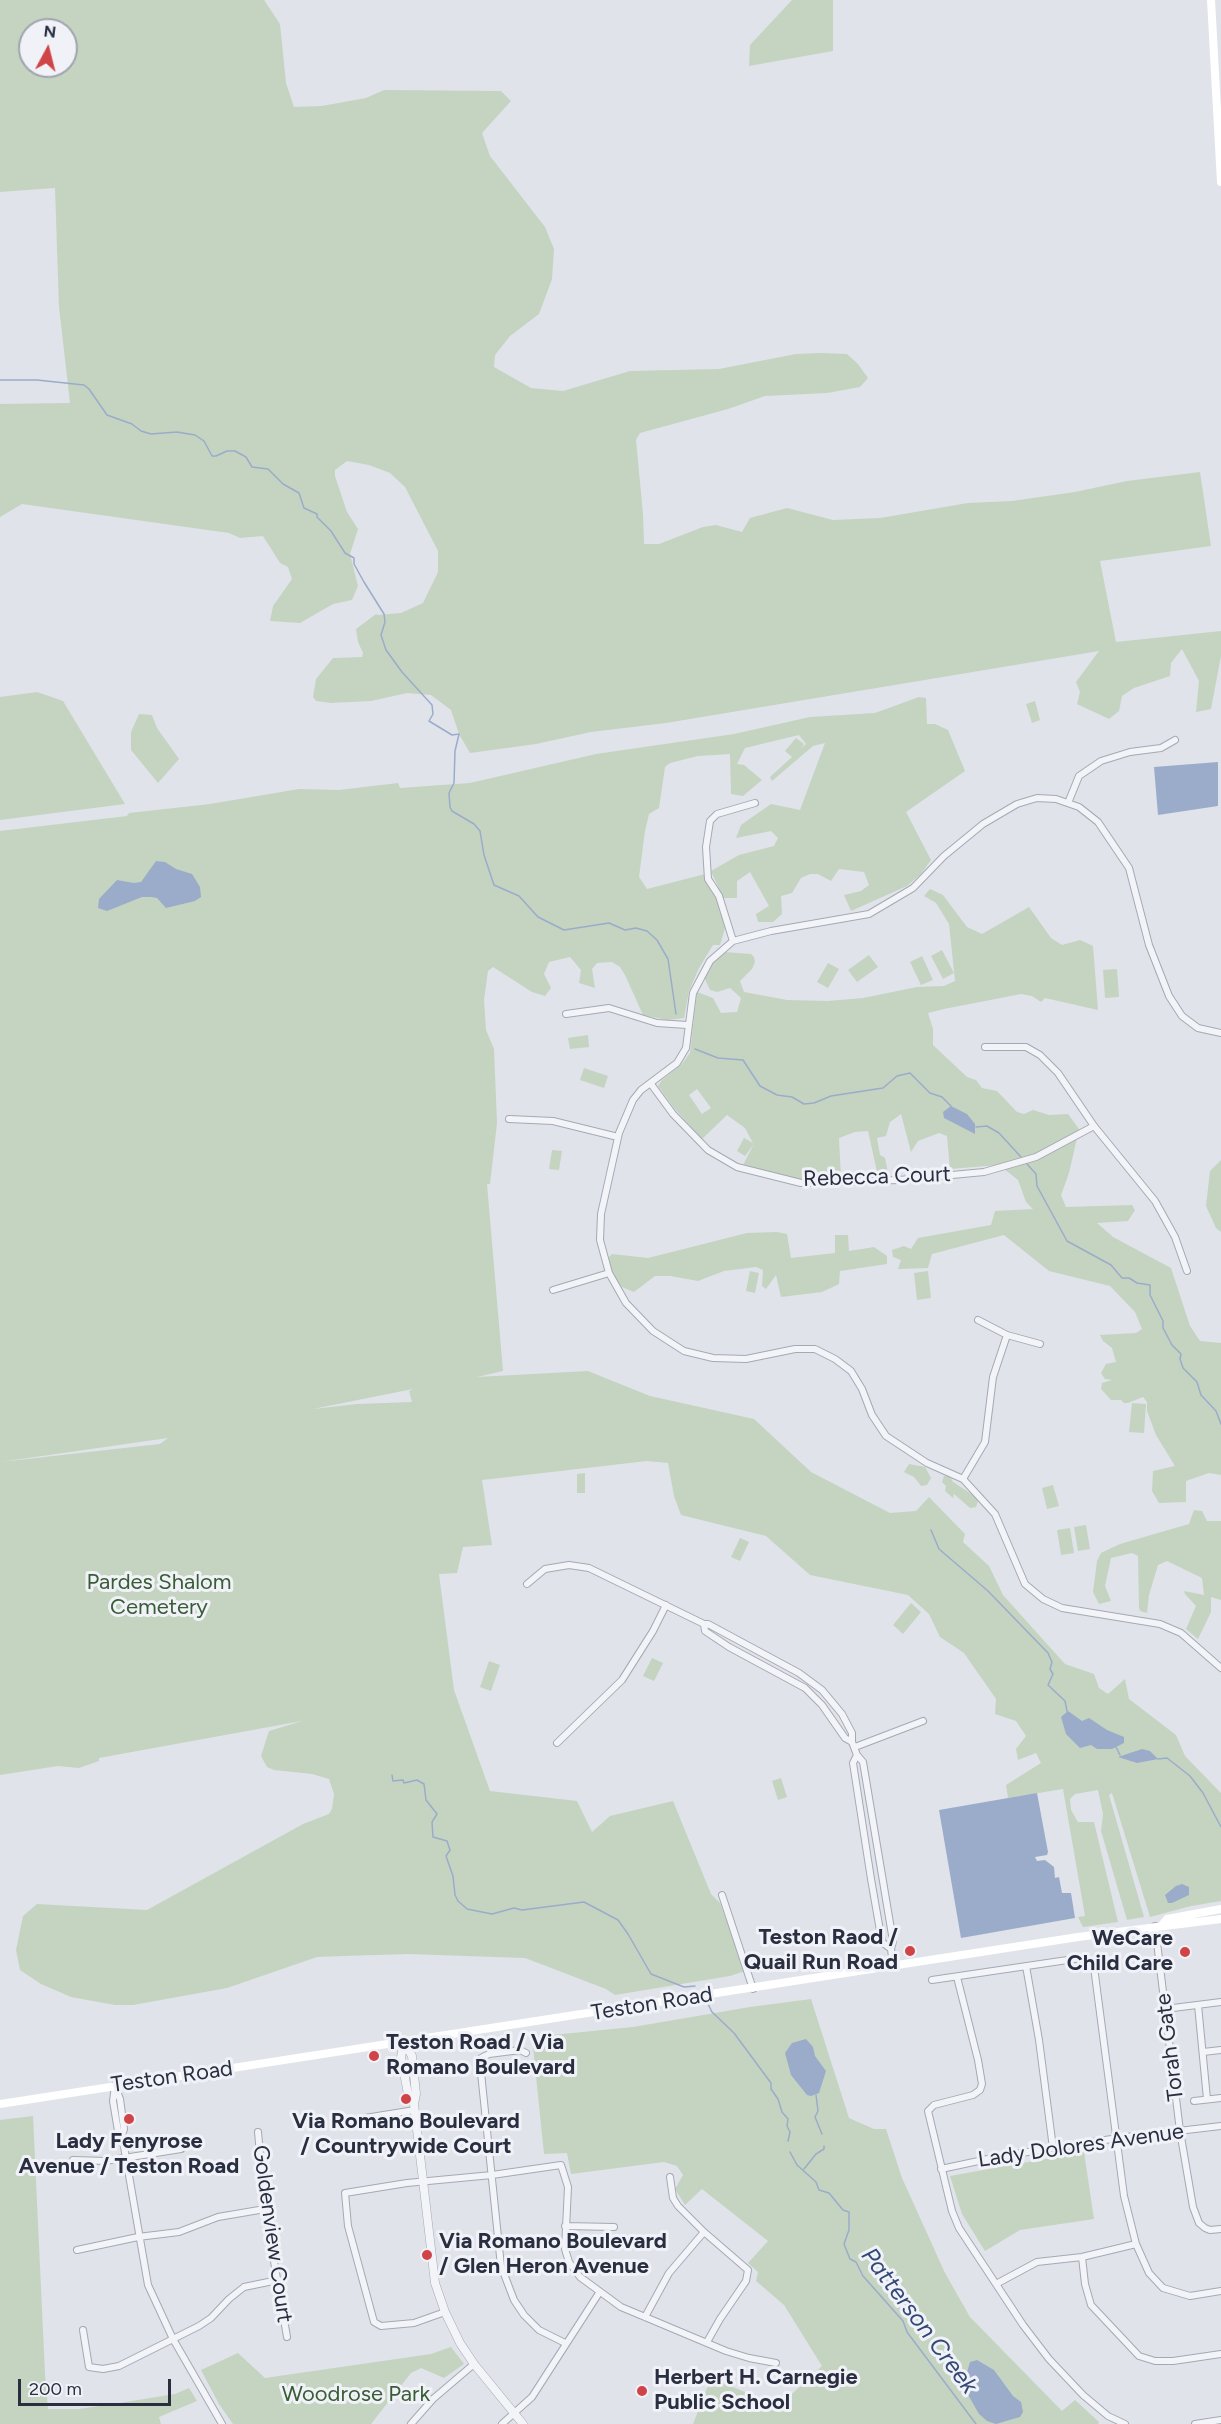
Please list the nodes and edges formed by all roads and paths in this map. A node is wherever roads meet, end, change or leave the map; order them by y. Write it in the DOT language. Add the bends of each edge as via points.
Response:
graph roads {
  1 [pos="1211,0"];
  2 [pos="1221,182"];
  3 [pos="1175,740"];
  4 [pos="1068,803"];
  5 [pos="755,804"];
  6 [pos="733,941"];
  7 [pos="566,1014"];
  8 [pos="687,1025"];
  9 [pos="1221,1033"];
  10 [pos="985,1047"];
  11 [pos="651,1084"];
  12 [pos="509,1119"];
  13 [pos="1094,1126"];
  14 [pos="618,1137"];
  15 [pos="1186,1271"];
  16 [pos="609,1274"];
  17 [pos="553,1290"];
  18 [pos="978,1320"];
  19 [pos="1007,1335"];
  20 [pos="1040,1344"];
  21 [pos="963,1479"];
  22 [pos="527,1584"];
  23 [pos="666,1605"];
  24 [pos="704,1624"];
  25 [pos="734,1639"];
  26 [pos="729,1647"];
  27 [pos="1221,1668"];
  28 [pos="799,1673"];
  29 [pos="794,1681"];
  30 [pos="923,1721"];
  31 [pos="557,1743"];
  32 [pos="855,1748"];
  33 [pos="871,1816"];
  34 [pos="862,1818"];
  35 [pos="881,1878"];
  36 [pos="871,1880"];
  37 [pos="722,1895"];
  38 [pos="1221,1909"];
  39 [pos="1221,1919"];
  40 [pos="1159,1926"];
  41 [pos="891,1949"];
  42 [pos="893,1966"];
  43 [pos="1026,1966"];
  44 [pos="957,1977"];
  45 [pos="932,1980"];
  46 [pos="753,1989"];
  47 [pos="1221,2002"];
  48 [pos="1198,2005"];
  49 [pos="1165,2008"];
  50 [pos="404,2043"];
  51 [pos="1221,2050"];
  52 [pos="1203,2052"];
  53 [pos="526,2053"];
  54 [pos="115,2085"];
  55 [pos="1221,2098"];
  56 [pos="1207,2099"];
  57 [pos="1194,2101"];
  58 [pos="0,2104"];
  59 [pos="415,2107"];
  60 [pos="340,2122"];
  61 [pos="1221,2126"];
  62 [pos="1180,2131"];
  63 [pos="258,2132"];
  64 [pos="1118,2138"];
  65 [pos="181,2148"];
  66 [pos="1053,2148"];
  67 [pos="126,2157"];
  68 [pos="73,2160"];
  69 [pos="941,2169"];
  70 [pos="492,2175"];
  71 [pos="670,2177"];
  72 [pos="424,2181"];
  73 [pos="265,2209"];
  74 [pos="565,2226"];
  75 [pos="614,2227"];
  76 [pos="1221,2229"];
  77 [pos="704,2232"];
  78 [pos="138,2237"];
  79 [pos="1136,2244"];
  80 [pos="77,2250"];
  81 [pos="1082,2256"];
  82 [pos="278,2280"];
  83 [pos="996,2284"];
  84 [pos="1221,2291"];
  85 [pos="599,2293"];
  86 [pos="445,2312"];
  87 [pos="645,2317"];
  88 [pos="83,2330"];
  89 [pos="287,2337"];
  90 [pos="173,2339"];
  91 [pos="707,2342"];
  92 [pos="565,2343"];
  93 [pos="1221,2354"];
  94 [pos="776,2362"];
  95 [pos="474,2364"];
  96 [pos="514,2413"];
  97 [pos="1221,2420"];
  98 [pos="222,2424"];
  99 [pos="411,2424"];
  100 [pos="502,2424"];
  101 [pos="523,2424"];
  102 [pos="1125,2424"];
  103 [pos="1195,2424"];
  1 -- 2 [label="main road"];
  3 -- 4 [label="street" via="1161,748 1101,761 1079,776"];
  4 -- 6 [label="street" via="1037,798 1017,804 983,824 912,888 869,914"];
  4 -- 9 [label="street" via="1098,822 1129,868 1149,945 1169,996 1182,1016 1198,1028"];
  5 -- 6 [label="street" via="717,814 710,820 706,848 708,879 719,896"];
  6 -- 8 [label="street" via="710,961 693,993"];
  7 -- 8 [label="street" via="609,1008 657,1023"];
  8 -- 11 [label="street" via="686,1048 677,1064"];
  10 -- 13 [label="street" via="1026,1047 1040,1055 1058,1073"];
  11 -- 13 [label="street, Rebecca Court" via="708,1150 737,1167 801,1183 984,1172 1036,1157"];
  11 -- 14 [label="street" via="633,1100"];
  12 -- 14 [label="street" via="553,1121"];
  13 -- 15 [label="street" via="1155,1202 1175,1237"];
  14 -- 16 [label="street" via="601,1214 600,1240"];
  16 -- 17 [label="street"];
  16 -- 21 [label="street" via="626,1303 653,1331 684,1352 746,1359 795,1349 815,1350 836,1359 852,1371 886,1436 927,1463"];
  18 -- 19 [label="street"];
  19 -- 20 [label="street"];
  19 -- 21 [label="street" via="993,1377 985,1442"];
  21 -- 27 [label="street" via="995,1514 1025,1584 1043,1599 1062,1608 1160,1624 1181,1633"];
  22 -- 23 [label="street" via="545,1569 569,1565 589,1568"];
  23 -- 24 [label="street"];
  23 -- 31 [label="street" via="622,1680"];
  24 -- 25 [label="street"];
  24 -- 26 [label="street" via="705,1631"];
  25 -- 26 [label="street"];
  25 -- 28 [label="street"];
  26 -- 29 [label="street"];
  28 -- 29 [label="street"];
  28 -- 32 [label="street" via="833,1702 852,1733"];
  29 -- 32 [label="street" via="822,1705"];
  30 -- 32 [label="street"];
  32 -- 33 [label="street" via="863,1762"];
  32 -- 34 [label="street" via="853,1763"];
  33 -- 34 [label="street"];
  33 -- 35 [label="street"];
  34 -- 36 [label="street"];
  35 -- 36 [label="street"];
  35 -- 41 [label="street"];
  36 -- 41 [label="street" via="882,1942"];
  37 -- 46 [label="street"];
  38 -- 40 [label="main road, Teston Road" via="1167,1919"];
  39 -- 40 [label="main road, Teston Road"];
  40 -- 42 [label="main road, Teston Road"];
  40 -- 49 [label="street, Torah Gate"];
  41 -- 42 [label="street"];
  42 -- 46 [label="main road, Teston Road"];
  43 -- 44 [label="street"];
  43 -- 64 [label="street" via="1081,1958 1094,1966"];
  43 -- 66 [label="street"];
  44 -- 45 [label="street"];
  44 -- 69 [label="street" via="982,2084 973,2095 930,2108"];
  46 -- 50 [label="main road, Teston Road"];
  47 -- 48 [label="street"];
  48 -- 49 [label="street"];
  48 -- 52 [label="street"];
  49 -- 62 [label="street, Torah Gate"];
  50 -- 54 [label="main road, Teston Road"];
  50 -- 59 [label="street" via="411,2056"];
  51 -- 52 [label="street"];
  52 -- 56 [label="street"];
  53 -- 70 [label="street" via="507,2051 481,2058"];
  54 -- 58 [label="main road, Teston Road"];
  54 -- 67 [label="street"];
  55 -- 56 [label="street"];
  56 -- 57 [label="street"];
  59 -- 60 [label="street"];
  59 -- 72 [label="street"];
  61 -- 62 [label="street, Lady Dolores Avenue"];
  62 -- 64 [label="street, Lady Dolores Avenue"];
  62 -- 76 [label="street, Torah Gate" via="1198,2223 1210,2230"];
  63 -- 73 [label="street, Goldenview Court"];
  64 -- 66 [label="street, Lady Dolores Avenue"];
  64 -- 79 [label="street" via="1128,2217"];
  65 -- 67 [label="street"];
  66 -- 69 [label="street, Lady Dolores Avenue"];
  67 -- 68 [label="street" via="98,2162"];
  67 -- 78 [label="street"];
  69 -- 83 [label="street" via="959,2228"];
  70 -- 72 [label="street"];
  70 -- 74 [label="street" via="561,2164 568,2187"];
  70 -- 92 [label="street" via="501,2266 509,2289 524,2315 539,2330"];
  71 -- 77 [label="street" via="673,2198"];
  72 -- 86 [label="street" via="435,2283"];
  72 -- 86 [label="street" via="345,2193 347,2217 374,2322 381,2326 414,2323"];
  73 -- 78 [label="street" via="218,2217 178,2232"];
  73 -- 82 [label="street, Goldenview Court"];
  74 -- 75 [label="street"];
  74 -- 85 [label="street" via="569,2262"];
  77 -- 87 [label="street" via="665,2278"];
  77 -- 91 [label="street" via="748,2270 746,2281"];
  78 -- 80 [label="street"];
  78 -- 90 [label="street" via="150,2291"];
  79 -- 81 [label="street"];
  79 -- 84 [label="street" via="1149,2273 1163,2288 1190,2296"];
  81 -- 83 [label="street" via="1037,2262"];
  81 -- 93 [label="street" via="1091,2305 1139,2356 1173,2361"];
  82 -- 89 [label="street, Goldenview Court"];
  82 -- 90 [label="street" via="244,2287 211,2318"];
  83 -- 102 [label="street" via="1049,2359 1099,2409"];
  85 -- 87 [label="street"];
  85 -- 92 [label="street"];
  86 -- 95 [label="street"];
  87 -- 91 [label="street"];
  88 -- 90 [label="street" via="87,2362 96,2369 119,2366"];
  90 -- 98 [label="street"];
  91 -- 94 [label="street" via="749,2358"];
  92 -- 96 [label="street" via="532,2397"];
  95 -- 96 [label="street"];
  95 -- 99 [label="street"];
  96 -- 100 [label="street"];
  96 -- 101 [label="street"];
  97 -- 103 [label="street"];
}
